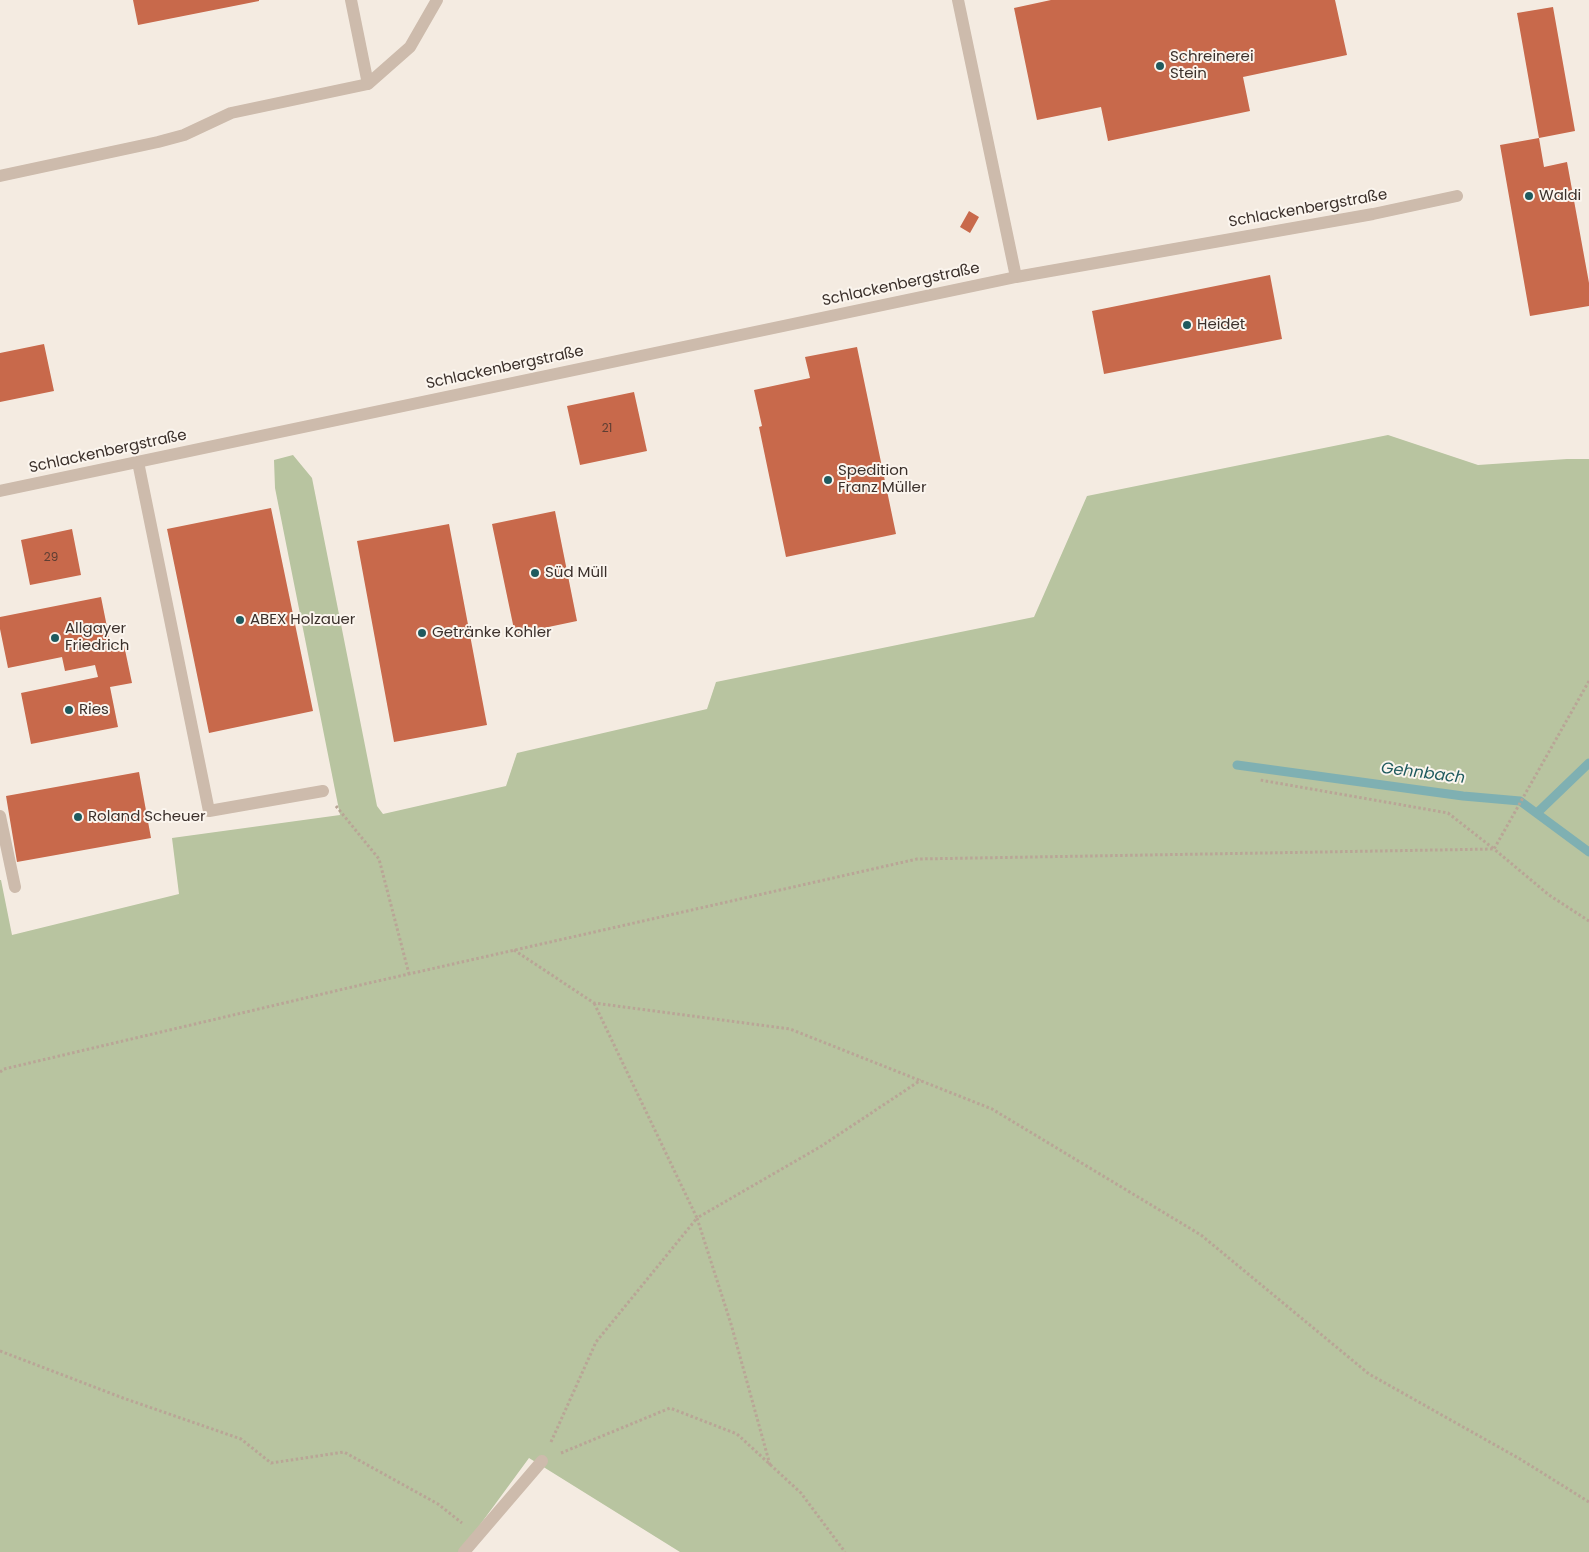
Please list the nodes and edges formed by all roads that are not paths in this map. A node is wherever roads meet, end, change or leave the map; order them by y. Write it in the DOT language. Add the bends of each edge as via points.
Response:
graph roads {
  1 [pos="351,0"];
  2 [pos="437,0"];
  3 [pos="958,0"];
  4 [pos="368,84"];
  5 [pos="0,176"];
  6 [pos="1457,196"];
  7 [pos="1016,277"];
  8 [pos="138,462"];
  9 [pos="0,491"];
  10 [pos="323,791"];
  11 [pos="0,816"];
  12 [pos="15,887"];
  13 [pos="542,1461"];
  14 [pos="464,1552"];
  1 -- 4 [label="street"];
  2 -- 4 [label="street" via="410,47"];
  3 -- 7 [label="street"];
  4 -- 5 [label="street" via="231,113 158,142"];
  6 -- 7 [label="street, Schlackenbergstraße" via="1373,214"];
  7 -- 8 [label="street, Schlackenbergstraße"];
  8 -- 9 [label="street, Schlackenbergstraße"];
  8 -- 10 [label="street" via="209,811"];
  11 -- 12 [label="street"];
  13 -- 14 [label="street"];
}
